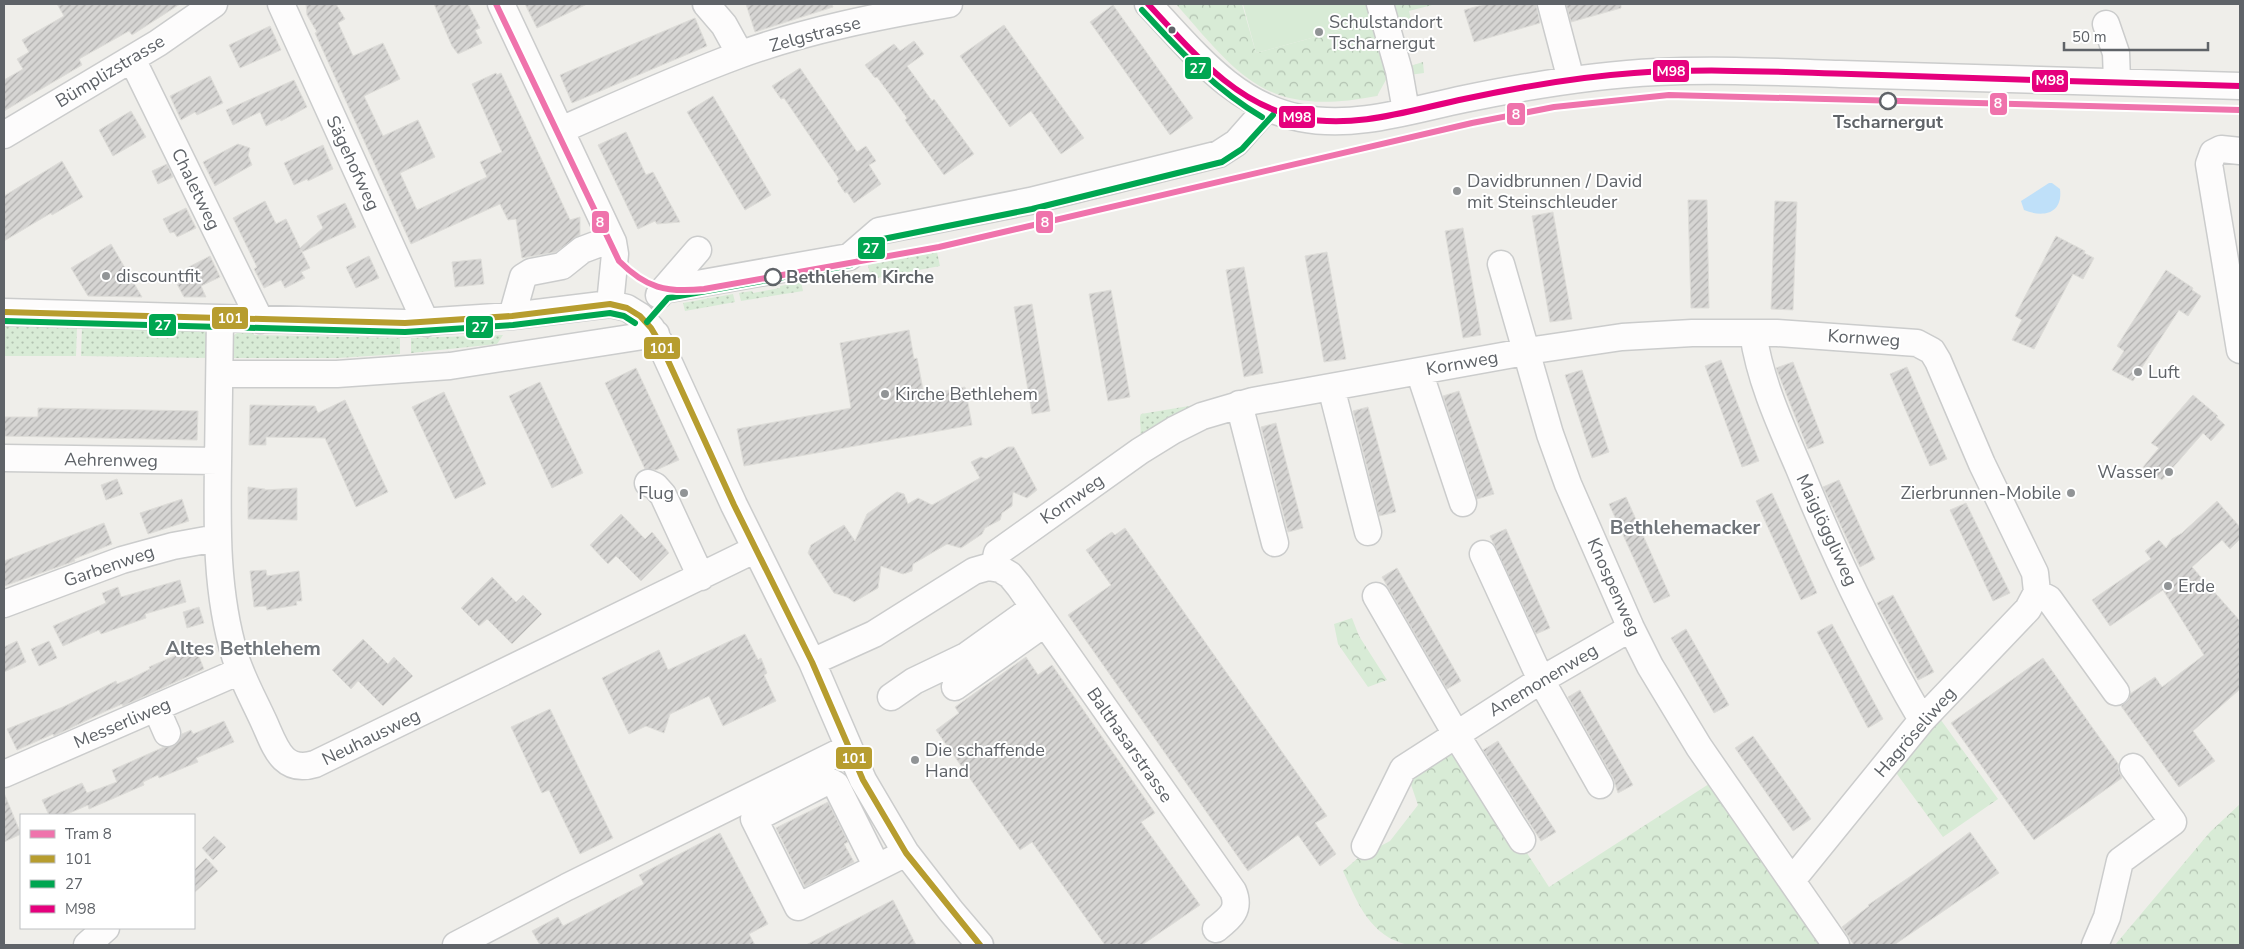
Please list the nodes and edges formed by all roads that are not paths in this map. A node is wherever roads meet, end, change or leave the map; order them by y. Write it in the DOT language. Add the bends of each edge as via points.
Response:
graph roads {
  1 [pos="214,4"];
  2 [pos="280,4"];
  3 [pos="501,4"];
  4 [pos="706,4"];
  5 [pos="949,4"];
  6 [pos="1148,4"];
  7 [pos="1380,4"];
  8 [pos="1551,4"];
  9 [pos="904,8"];
  10 [pos="2106,24"];
  11 [pos="740,54"];
  12 [pos="132,59"];
  13 [pos="1571,80"];
  14 [pos="2117,82"];
  15 [pos="2240,86"];
  16 [pos="1266,109"];
  17 [pos="1406,111"];
  18 [pos="561,130"];
  19 [pos="4,135"];
  20 [pos="2240,151"];
  21 [pos="613,242"];
  22 [pos="698,250"];
  23 [pos="2232,260"];
  24 [pos="1501,264"];
  25 [pos="663,290"];
  26 [pos="610,304"];
  27 [pos="4,312"];
  28 [pos="512,316"];
  29 [pos="220,319"];
  30 [pos="260,320"];
  31 [pos="426,323"];
  32 [pos="648,325"];
  33 [pos="1753,333"];
  34 [pos="2240,350"];
  35 [pos="1525,351"];
  36 [pos="1419,370"];
  37 [pos="220,374"];
  38 [pos="1331,387"];
  39 [pos="1239,404"];
  40 [pos="4,458"];
  41 [pos="218,462"];
  42 [pos="648,483"];
  43 [pos="1463,502"];
  44 [pos="1368,532"];
  45 [pos="217,538"];
  46 [pos="1275,543"];
  47 [pos="756,549"];
  48 [pos="1483,554"];
  49 [pos="994,567"];
  50 [pos="701,577"];
  51 [pos="2037,590"];
  52 [pos="1376,596"];
  53 [pos="4,604"];
  54 [pos="1039,616"];
  55 [pos="1631,628"];
  56 [pos="812,662"];
  57 [pos="240,671"];
  58 [pos="1541,680"];
  59 [pos="955,687"];
  60 [pos="2116,692"];
  61 [pos="891,697"];
  62 [pos="156,708"];
  63 [pos="1922,720"];
  64 [pos="167,733"];
  65 [pos="1456,733"];
  66 [pos="848,748"];
  67 [pos="2133,766"];
  68 [pos="4,774"];
  69 [pos="1600,785"];
  70 [pos="790,789"];
  71 [pos="1522,840"];
  72 [pos="1365,846"];
  73 [pos="906,853"];
  74 [pos="877,868"];
  75 [pos="1792,879"];
  76 [pos="105,929"];
  77 [pos="1216,929"];
  78 [pos="86,945"];
  79 [pos="456,945"];
  80 [pos="980,945"];
  81 [pos="1836,945"];
  82 [pos="2095,945"];
  1 -- 12 [label="street, Bümplizstrasse"];
  2 -- 31 [label="street, Sägehofweg"];
  3 -- 18 [label="street"];
  4 -- 11 [label="street" via="724,25"];
  5 -- 9 [label="street, Zelgstrasse"];
  6 -- 16 [label="street" via="1222,81"];
  7 -- 17 [label="street" via="1399,71"];
  8 -- 13 [label="street"];
  9 -- 11 [label="street, Zelgstrasse"];
  10 -- 14 [label="street" via="2116,53"];
  11 -- 18 [label="street, Zelgstrasse"];
  12 -- 19 [label="street, Bümplizstrasse"];
  12 -- 30 [label="street, Chaletweg"];
  13 -- 14 [label="street" via="1696,71"];
  13 -- 17 [label="street"];
  14 -- 15 [label="street"];
  16 -- 17 [label="street" via="1323,121 1355,121"];
  16 -- 25 [label="street" via="1236,143 1219,154 1030,201 879,231 849,257"];
  18 -- 21 [label="street"];
  20 -- 23 [label="street" via="2221,149 2213,153 2209,164"];
  21 -- 26 [label="street" via="615,254"];
  21 -- 28 [label="street" via="582,250 562,266 531,272 523,277"];
  22 -- 25 [label="street"];
  23 -- 34 [label="street"];
  24 -- 35 [label="street, Knospenweg"];
  25 -- 32 [label="street"];
  26 -- 28 [label="street"];
  26 -- 32 [label="street" via="626,308"];
  27 -- 29 [label="street"];
  28 -- 31 [label="street"];
  29 -- 30 [label="street"];
  29 -- 37 [label="street, Neuhausweg"];
  30 -- 31 [label="street"];
  32 -- 37 [label="street" via="434,368 338,374"];
  32 -- 47 [label="street" via="726,509"];
  33 -- 35 [label="street, Kornweg" via="1622,337"];
  33 -- 51 [label="street, Kornweg" via="1911,341 1932,352 2035,573"];
  33 -- 63 [label="street, Maiglöggliweg" via="1757,362 1812,499 1877,636"];
  35 -- 36 [label="street, Kornweg"];
  35 -- 55 [label="street, Knospenweg" via="1568,484"];
  36 -- 38 [label="street, Kornweg"];
  36 -- 43 [label="street"];
  37 -- 41 [label="street, Neuhausweg"];
  38 -- 39 [label="street, Kornweg"];
  38 -- 44 [label="street"];
  39 -- 46 [label="street"];
  39 -- 49 [label="street, Kornweg" via="1187,423 1140,451 997,553"];
  40 -- 41 [label="street, Aehrenweg"];
  41 -- 45 [label="street, Neuhausweg"];
  42 -- 50 [label="street" via="663,495"];
  45 -- 53 [label="street, Garbenweg" via="156,550 105,576"];
  45 -- 57 [label="street, Neuhausweg" via="224,607"];
  47 -- 50 [label="street, Neuhausweg"];
  47 -- 56 [label="street"];
  48 -- 58 [label="street"];
  49 -- 54 [label="street, Balthasarstrasse" via="1010,575"];
  49 -- 56 [label="street" via="980,568 967,574 874,634"];
  50 -- 57 [label="street, Neuhausweg" via="311,766 291,764 278,752"];
  51 -- 60 [label="street" via="2049,599"];
  51 -- 63 [label="street, Hagröseliweg" via="2028,609"];
  52 -- 65 [label="street"];
  54 -- 59 [label="street"];
  54 -- 61 [label="street" via="914,681"];
  54 -- 77 [label="street, Balthasarstrasse" via="1233,891 1237,904 1235,912"];
  55 -- 58 [label="street, Anemonenweg"];
  55 -- 75 [label="street, Knospenweg" via="1699,747"];
  56 -- 66 [label="street"];
  57 -- 62 [label="street, Messerliweg"];
  58 -- 65 [label="street, Anemonenweg"];
  58 -- 69 [label="street"];
  62 -- 64 [label="street"];
  62 -- 68 [label="street, Messerliweg"];
  63 -- 75 [label="street, Hagröseliweg"];
  65 -- 71 [label="street"];
  65 -- 72 [label="street, Anemonenweg" via="1403,769"];
  66 -- 70 [label="street"];
  66 -- 73 [label="street"];
  67 -- 82 [label="street" via="2173,822 2120,861 2107,917"];
  70 -- 74 [label="street" via="831,782 836,785"];
  70 -- 74 [label="street" via="754,819 798,907"];
  70 -- 79 [label="street" via="567,886"];
  73 -- 74 [label="street"];
  73 -- 80 [label="street"];
  75 -- 81 [label="street, Knospenweg"];
  76 -- 78 [label="street"];
}
